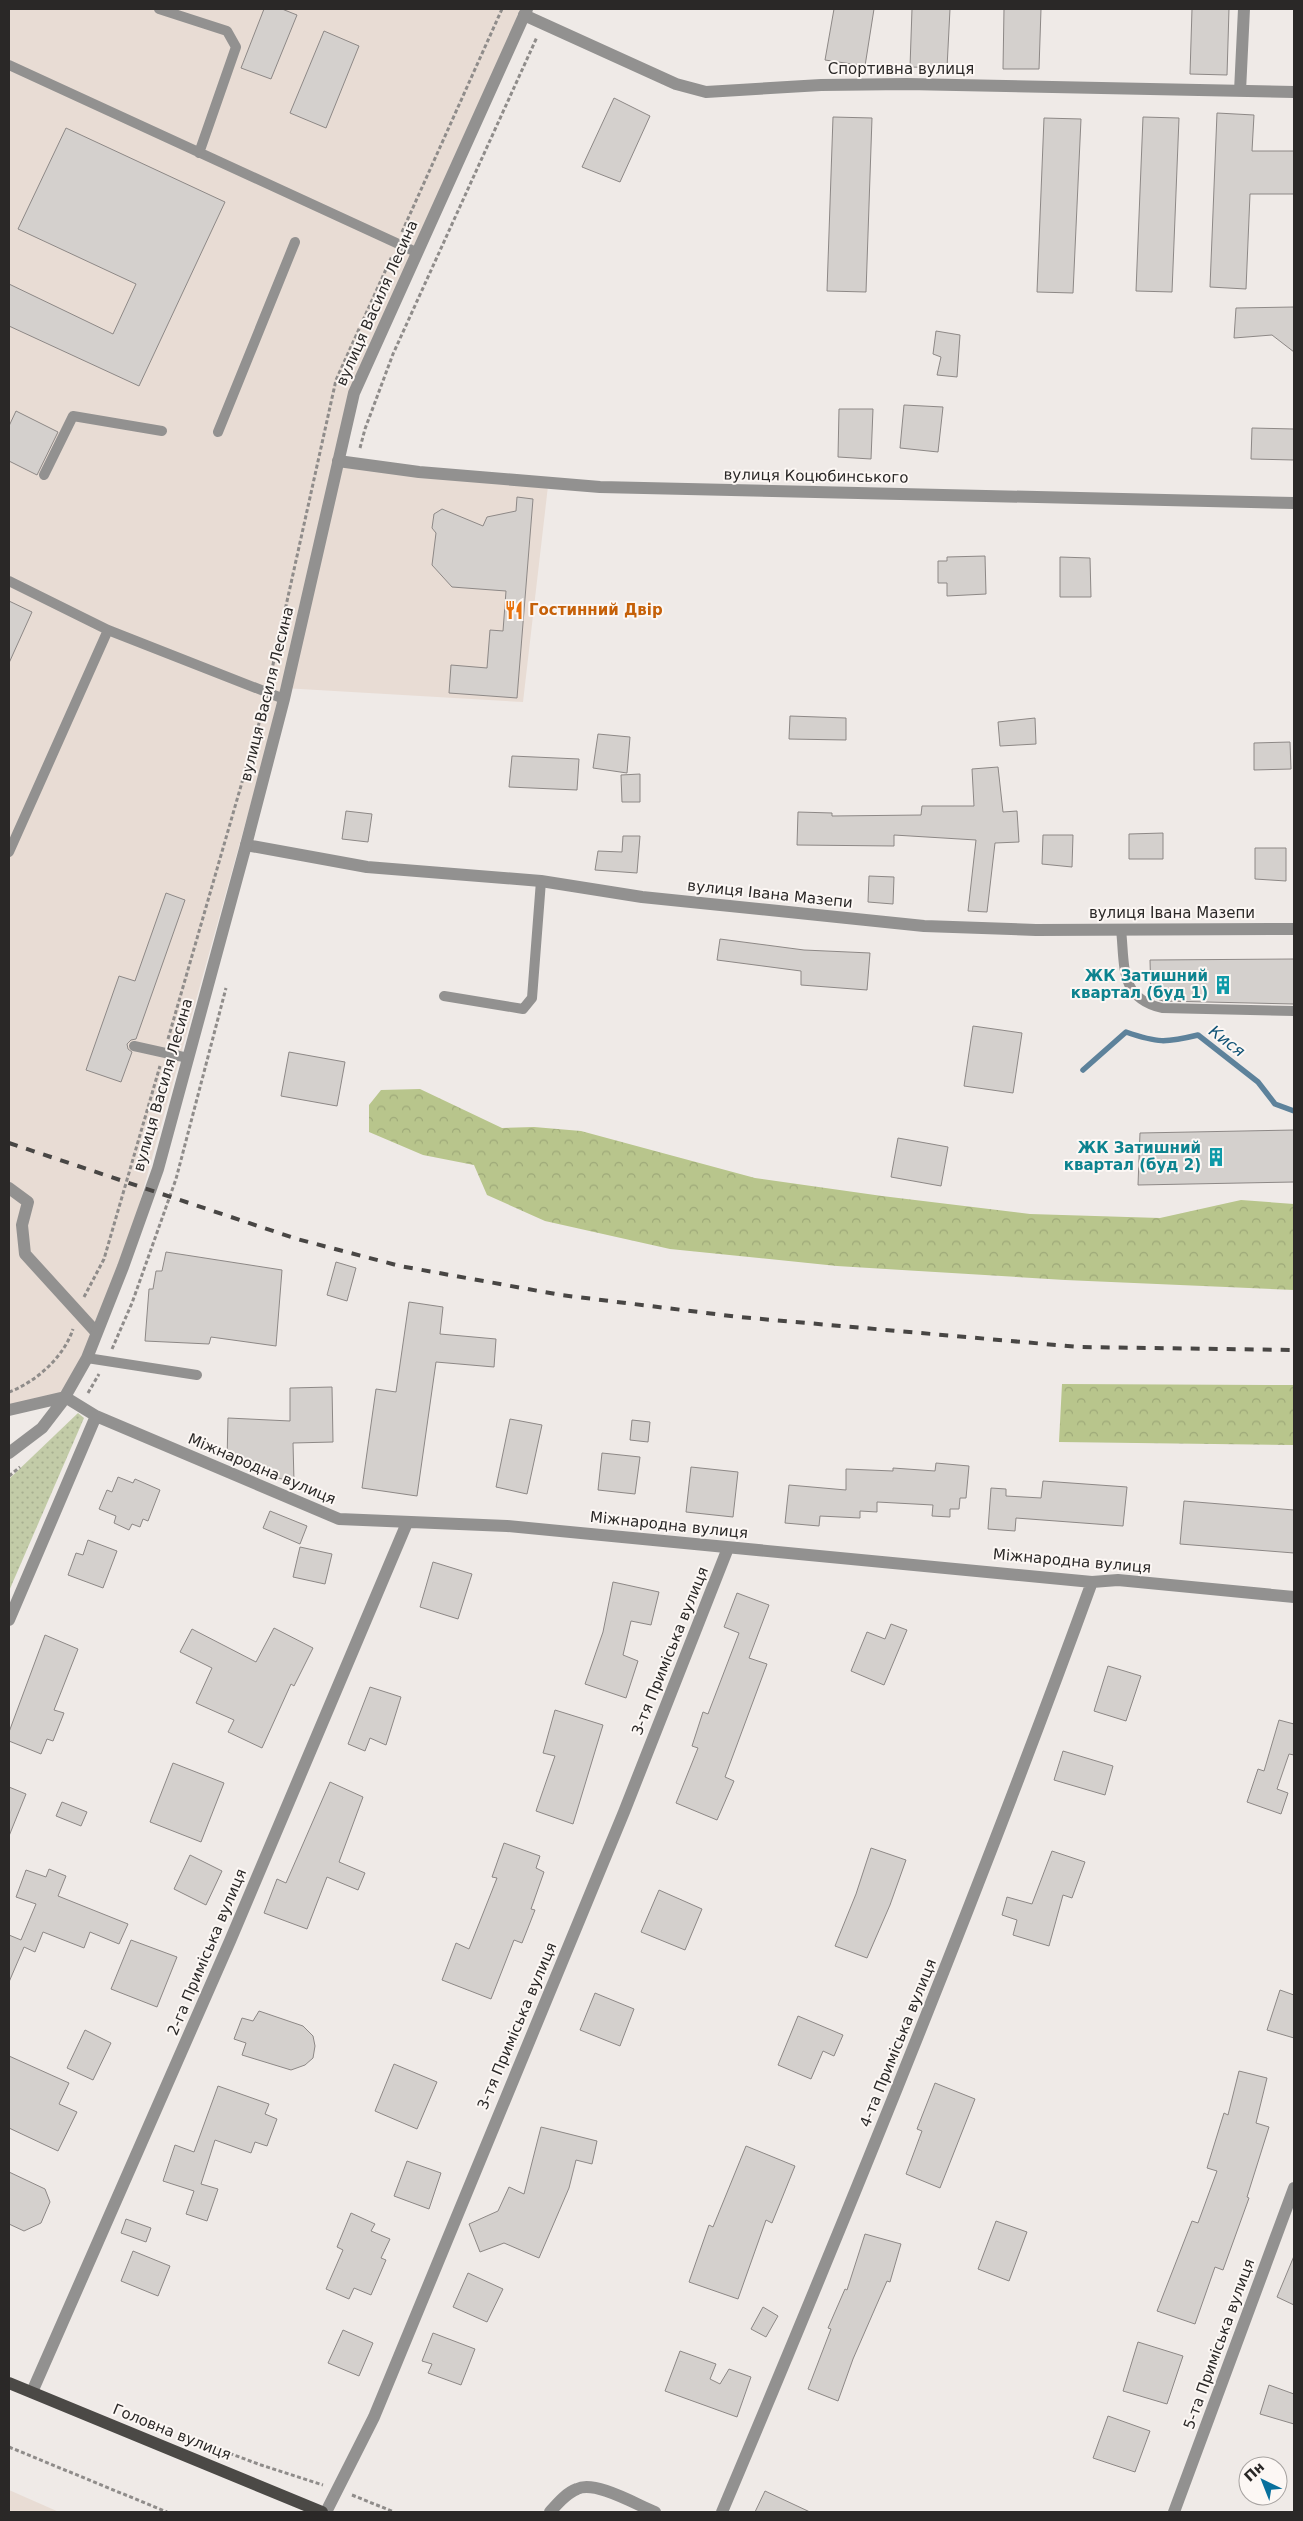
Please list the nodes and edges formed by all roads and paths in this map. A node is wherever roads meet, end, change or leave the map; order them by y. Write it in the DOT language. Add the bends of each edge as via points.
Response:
graph roads {
  1 [pos="159,9"];
  2 [pos="502,9"];
  3 [pos="1244,9"];
  4 [pos="526,12"];
  5 [pos="543,24"];
  6 [pos="9,66"];
  7 [pos="1240,90"];
  8 [pos="1294,92"];
  9 [pos="199,153"];
  10 [pos="295,242"];
  11 [pos="397,244"];
  12 [pos="416,252"];
  13 [pos="162,431"];
  14 [pos="218,432"];
  15 [pos="338,461"];
  16 [pos="356,463"];
  17 [pos="44,475"];
  18 [pos="1294,503"];
  19 [pos="9,581"];
  20 [pos="108,630"];
  21 [pos="266,693"];
  22 [pos="284,699"];
  23 [pos="14,829"];
  24 [pos="246,845"];
  25 [pos="9,852"];
  26 [pos="541,881"];
  27 [pos="1294,928"];
  28 [pos="1121,929"];
  29 [pos="227,981"];
  30 [pos="444,996"];
  31 [pos="1294,1011"];
  32 [pos="134,1046"];
  33 [pos="164,1052"];
  34 [pos="188,1058"];
  35 [pos="9,1188"];
  36 [pos="76,1313"];
  37 [pos="96,1332"];
  38 [pos="87,1358"];
  39 [pos="107,1361"];
  40 [pos="197,1375"];
  41 [pos="9,1392"];
  42 [pos="65,1397"];
  43 [pos="81,1405"];
  44 [pos="9,1410"];
  45 [pos="96,1416"];
  46 [pos="9,1453"];
  47 [pos="24,1463"];
  48 [pos="9,1476"];
  49 [pos="407,1523"];
  50 [pos="728,1548"];
  51 [pos="1092,1582"];
  52 [pos="1294,1596"];
  53 [pos="9,1620"];
  54 [pos="1294,2188"];
  55 [pos="9,2383"];
  56 [pos="32,2392"];
  57 [pos="195,2441"];
  58 [pos="9,2447"];
  59 [pos="338,2489"];
  60 [pos="167,2512"];
  61 [pos="322,2512"];
  62 [pos="326,2512"];
  63 [pos="394,2512"];
  64 [pos="550,2512"];
  65 [pos="655,2512"];
  66 [pos="722,2512"];
  67 [pos="1174,2512"];
  1 -- 9 [label="lane" via="227,31 236,47"];
  2 -- 11 [label="path"];
  3 -- 7 [label="street"];
  4 -- 5 [label="street, Спортивна вулиця"];
  4 -- 12 [label="street, вулиця Василя Лесина"];
  5 -- 7 [label="street, Спортивна вулиця" via="676,84 706,92 907,84"];
  5 -- 16 [label="path" via="393,354"];
  6 -- 9 [label="lane"];
  7 -- 8 [label="street, Спортивна вулиця"];
  9 -- 11 [label="lane"];
  10 -- 14 [label="lane"];
  11 -- 12 [label="lane"];
  11 -- 21 [label="path" via="336,380"];
  12 -- 15 [label="street, вулиця Василя Лесина" via="354,393"];
  13 -- 17 [label="lane" via="73,416"];
  15 -- 16 [label="street, вулиця Коцюбинського"];
  15 -- 22 [label="street, вулиця Василя Лесина"];
  16 -- 18 [label="street, вулиця Коцюбинського" via="419,472 600,487"];
  19 -- 20 [label="lane"];
  20 -- 21 [label="lane"];
  20 -- 23 [label="lane"];
  21 -- 22 [label="lane"];
  21 -- 33 [label="path"];
  22 -- 24 [label="street, вулиця Василя Лесина"];
  23 -- 25 [label="lane"];
  24 -- 26 [label="street, вулиця Івана Мазепи" via="367,867"];
  24 -- 34 [label="street, вулиця Василя Лесина"];
  26 -- 28 [label="street, вулиця Івана Мазепи" via="642,897 924,926"];
  26 -- 30 [label="lane" via="529,1004 523,1009"];
  27 -- 28 [label="street, вулиця Івана Мазепи"];
  28 -- 31 [label="lane" via="1127,985 1145,1004 1162,1008"];
  29 -- 39 [label="path" via="176,1179 132,1303"];
  32 -- 33 [label="lane"];
  33 -- 34 [label="lane"];
  33 -- 36 [label="path" via="104,1259"];
  34 -- 37 [label="street, вулиця Василя Лесина" via="158,1169"];
  35 -- 36 [label="street" via="28,1202 22,1225 25,1254"];
  36 -- 37 [label="street"];
  36 -- 41 [label="path" via="72,1332 56,1358 38,1376"];
  37 -- 38 [label="street, вулиця Василя Лесина"];
  38 -- 39 [label="lane"];
  38 -- 42 [label="street, вулиця Василя Лесина"];
  39 -- 40 [label="lane"];
  39 -- 43 [label="path"];
  42 -- 43 [label="street, Міжнародна вулиця"];
  42 -- 44 [label="street"];
  42 -- 46 [label="street, вулиця Василя Лесина" via="42,1428"];
  43 -- 45 [label="street, Міжнародна вулиця"];
  45 -- 49 [label="street, Міжнародна вулиця" via="340,1519"];
  45 -- 53 [label="street"];
  47 -- 48 [label="path"];
  49 -- 50 [label="street, Міжнародна вулиця" via="507,1526"];
  49 -- 56 [label="street, 2-га Приміська вулиця" via="230,1941"];
  50 -- 51 [label="street, Міжнародна вулиця"];
  50 -- 59 [label="street, 3-тя Приміська вулиця" via="624,1812 374,2417"];
  51 -- 52 [label="street, Міжнародна вулиця" via="1118,1580"];
  51 -- 66 [label="street, 4-та Приміська вулиця" via="1038,1730 901,2080"];
  54 -- 67 [label="street, 5-та Приміська вулиця"];
  55 -- 56 [label="main road, Головна вулиця"];
  56 -- 61 [label="main road, Головна вулиця"];
  57 -- 59 [label="path"];
  58 -- 60 [label="path"];
  59 -- 62 [label="street, 3-тя Приміська вулиця"];
  59 -- 63 [label="path"];
  64 -- 65 [label="street" via="576,2489 589,2487"];
}
